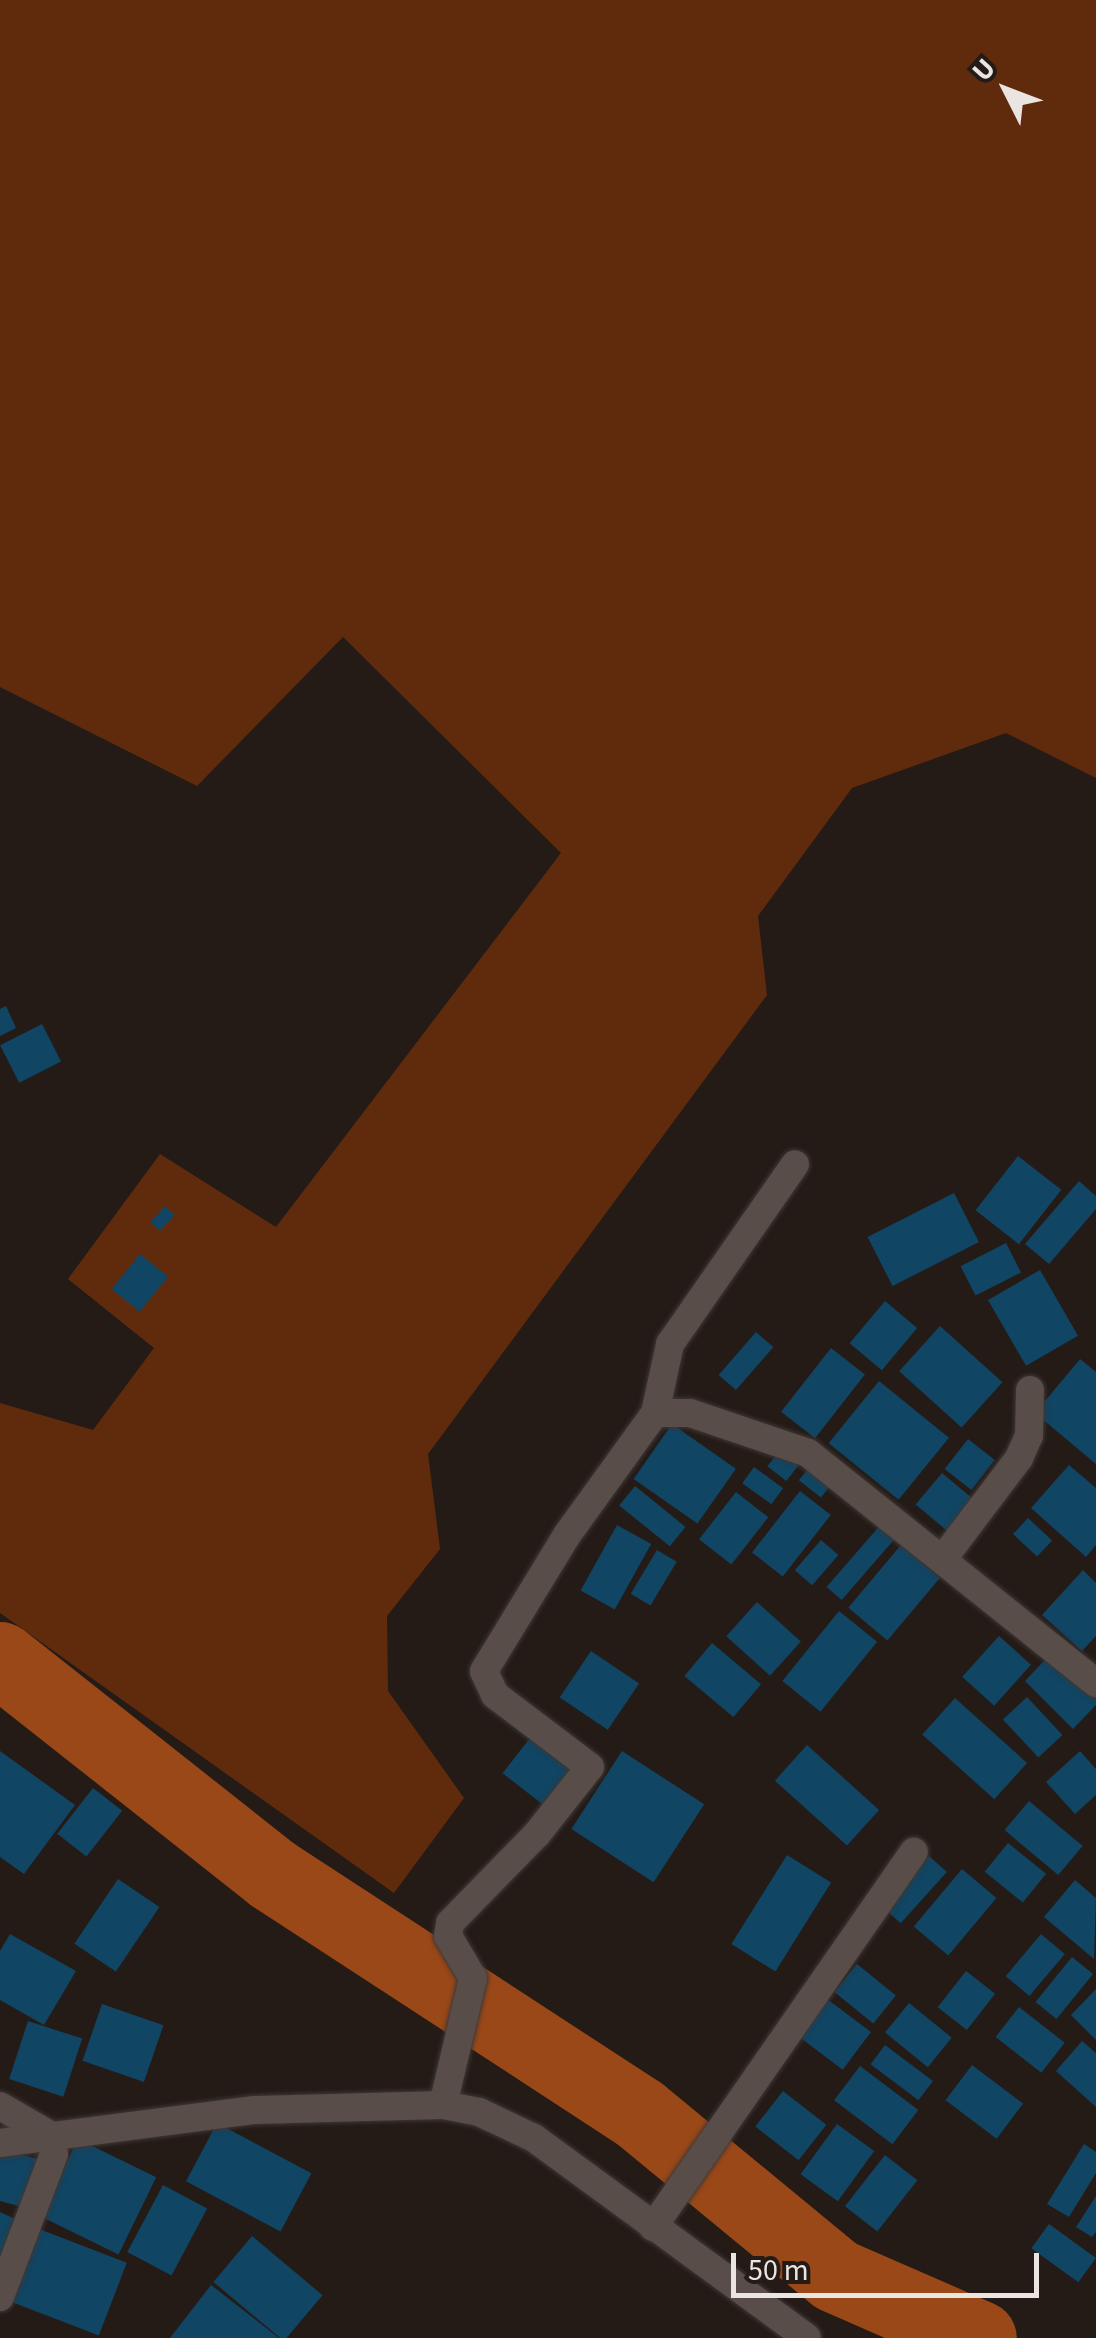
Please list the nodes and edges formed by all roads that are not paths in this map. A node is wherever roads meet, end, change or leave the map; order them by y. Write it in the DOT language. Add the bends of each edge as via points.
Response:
graph roads {
  1 [pos="794,1164"];
  2 [pos="1030,1390"];
  3 [pos="655,1413"];
  4 [pos="945,1556"];
  5 [pos="1096,1683"];
  6 [pos="914,1852"];
  7 [pos="443,2104"];
  8 [pos="0,2106"];
  9 [pos="50,2135"];
  10 [pos="0,2143"];
  11 [pos="653,2227"];
  12 [pos="0,2297"];
  13 [pos="807,2338"];
  1 -- 3 [label="street" via="670,1344"];
  2 -- 4 [label="street" via="1029,1436 1019,1458"];
  3 -- 4 [label="street" via="690,1412 808,1453"];
  3 -- 7 [label="street" via="567,1535 484,1671 495,1695 590,1766 537,1834 450,1924 448,1936 472,1978"];
  4 -- 5 [label="street"];
  6 -- 11 [label="street"];
  7 -- 9 [label="street" via="255,2110"];
  7 -- 11 [label="street" via="534,2138"];
  8 -- 9 [label="street"];
  9 -- 10 [label="street"];
  9 -- 12 [label="street" via="54,2154"];
  11 -- 13 [label="street"];
}
